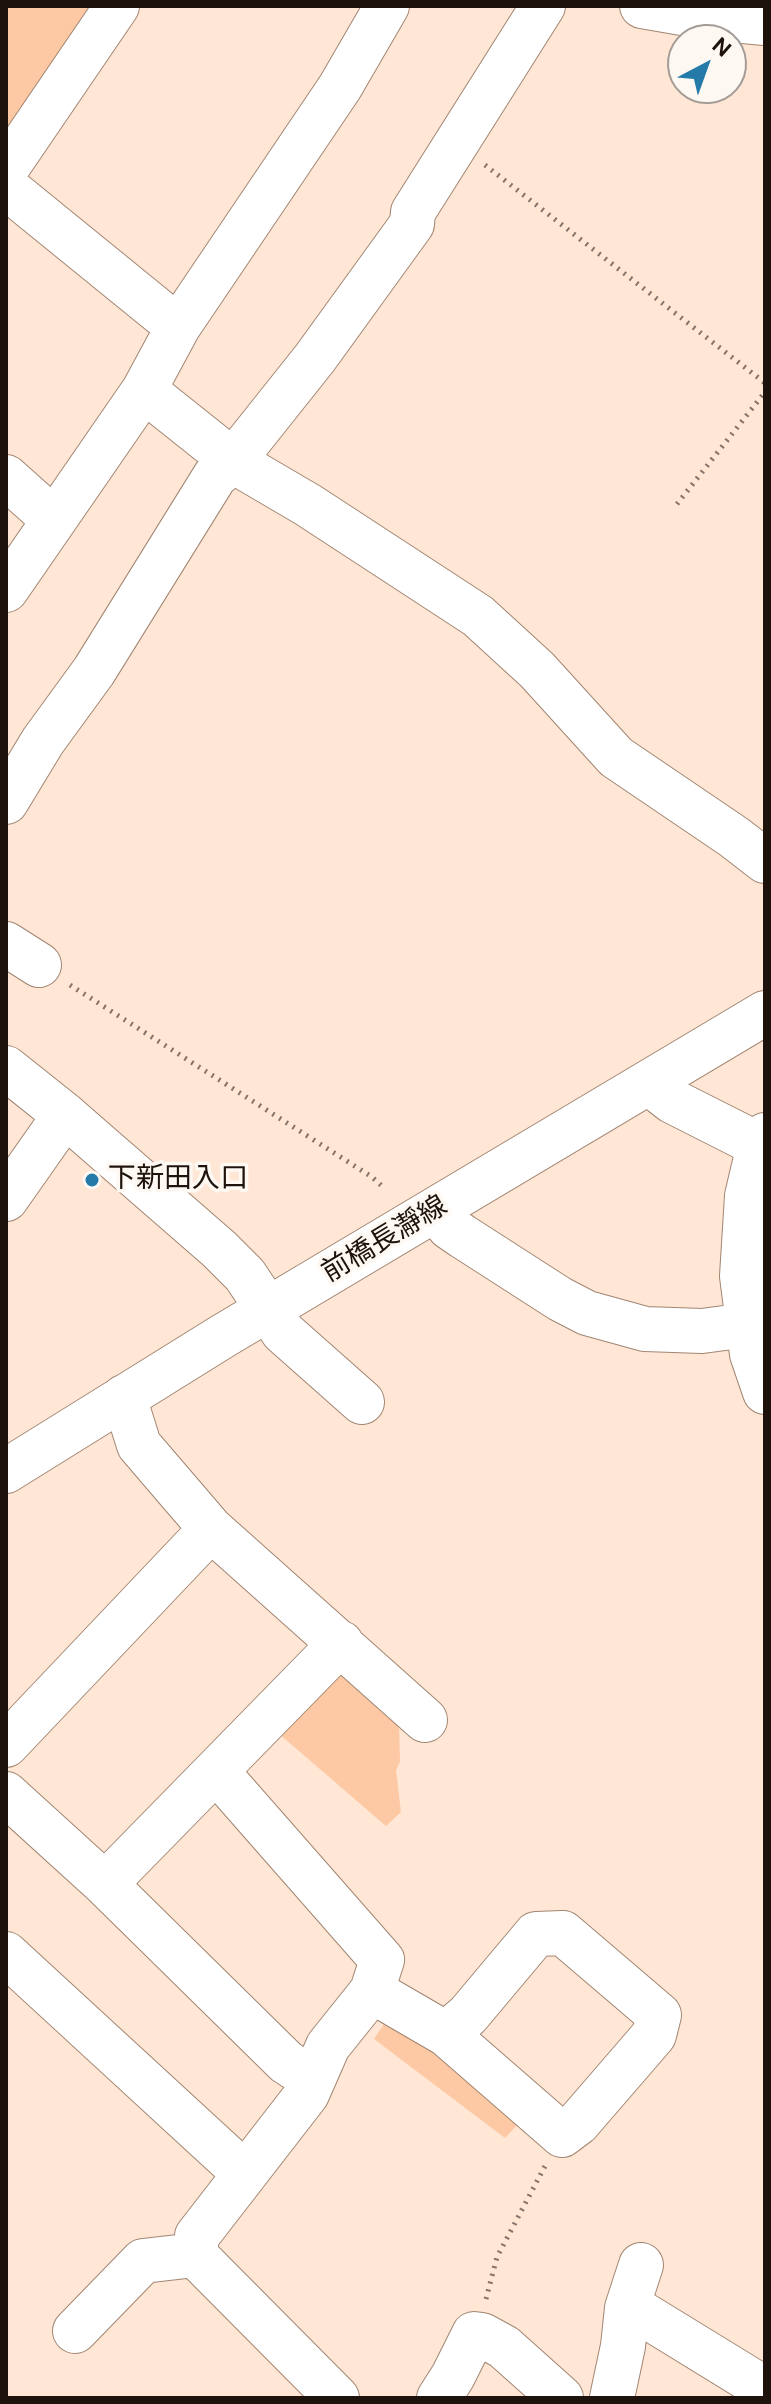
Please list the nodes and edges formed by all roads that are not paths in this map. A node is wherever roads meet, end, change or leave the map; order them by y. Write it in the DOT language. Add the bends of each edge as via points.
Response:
graph roads {
  1 [pos="117,6"];
  2 [pos="387,6"];
  3 [pos="543,6"];
  4 [pos="642,6"];
  5 [pos="765,23"];
  6 [pos="6,169"];
  7 [pos="6,187"];
  8 [pos="178,327"];
  9 [pos="144,390"];
  10 [pos="233,461"];
  11 [pos="6,477"];
  12 [pos="53,519"];
  13 [pos="6,590"];
  14 [pos="6,802"];
  15 [pos="765,861"];
  16 [pos="765,1013"];
  17 [pos="6,1068"];
  18 [pos="655,1080"];
  19 [pos="65,1115"];
  20 [pos="763,1140"];
  21 [pos="6,1199"];
  22 [pos="436,1210"];
  23 [pos="267,1310"];
  24 [pos="747,1325"];
  25 [pos="765,1392"];
  26 [pos="124,1397"];
  27 [pos="362,1402"];
  28 [pos="6,1471"];
  29 [pos="211,1529"];
  30 [pos="341,1643"];
  31 [pos="425,1720"];
  32 [pos="6,1745"];
  33 [pos="217,1772"];
  34 [pos="6,1794"];
  35 [pos="105,1884"];
  36 [pos="6,1954"];
  37 [pos="372,1991"];
  38 [pos="446,2034"];
  39 [pos="312,2079"];
  40 [pos="244,2173"];
  41 [pos="195,2255"];
  42 [pos="641,2265"];
  43 [pos="627,2308"];
  44 [pos="75,2331"];
  45 [pos="765,2389"];
  46 [pos="337,2398"];
  47 [pos="439,2398"];
  48 [pos="561,2398"];
  49 [pos="612,2398"];
  1 -- 6 [label="street"];
  2 -- 8 [label="street" via="340,87"];
  3 -- 10 [label="street" via="413,212 412,224"];
  4 -- 5 [label="street"];
  7 -- 8 [label="street"];
  8 -- 9 [label="street"];
  9 -- 10 [label="street"];
  9 -- 12 [label="street"];
  10 -- 14 [label="street" via="215,476"];
  10 -- 15 [label="street" via="478,616 537,670 616,757"];
  11 -- 12 [label="street"];
  12 -- 13 [label="street"];
  16 -- 18 [label="street, 前橋長瀞線"];
  17 -- 19 [label="street"];
  18 -- 20 [label="street" via="672,1101"];
  18 -- 22 [label="street, 前橋長瀞線"];
  19 -- 21 [label="street"];
  19 -- 23 [label="street" via="219,1249 245,1275"];
  20 -- 24 [label="street" via="743,1233"];
  22 -- 23 [label="street, 前橋長瀞線"];
  22 -- 24 [label="street" via="462,1236 587,1313 645,1329 702,1331"];
  23 -- 26 [label="street, 前橋長瀞線"];
  23 -- 27 [label="street" via="283,1332"];
  24 -- 25 [label="street"];
  26 -- 28 [label="street, 前橋長瀞線"];
  26 -- 29 [label="street" via="139,1445"];
  29 -- 30 [label="street"];
  29 -- 32 [label="street"];
  30 -- 31 [label="street"];
  30 -- 33 [label="street"];
  33 -- 35 [label="street"];
  33 -- 37 [label="street" via="382,1960"];
  34 -- 35 [label="street"];
  35 -- 39 [label="street" via="286,2062"];
  36 -- 40 [label="street"];
  37 -- 38 [label="street"];
  37 -- 39 [label="street" via="328,2046"];
  38 -- 38 [label="street" via="562,2135 654,2035 659,2015 563,1933 536,1934"];
  39 -- 40 [label="street" via="307,2094"];
  40 -- 41 [label="street" via="197,2236"];
  41 -- 44 [label="street" via="143,2261"];
  41 -- 46 [label="street"];
  42 -- 43 [label="street"];
  43 -- 45 [label="street"];
  43 -- 49 [label="street"];
  47 -- 48 [label="street" via="474,2334 504,2347"];
}
